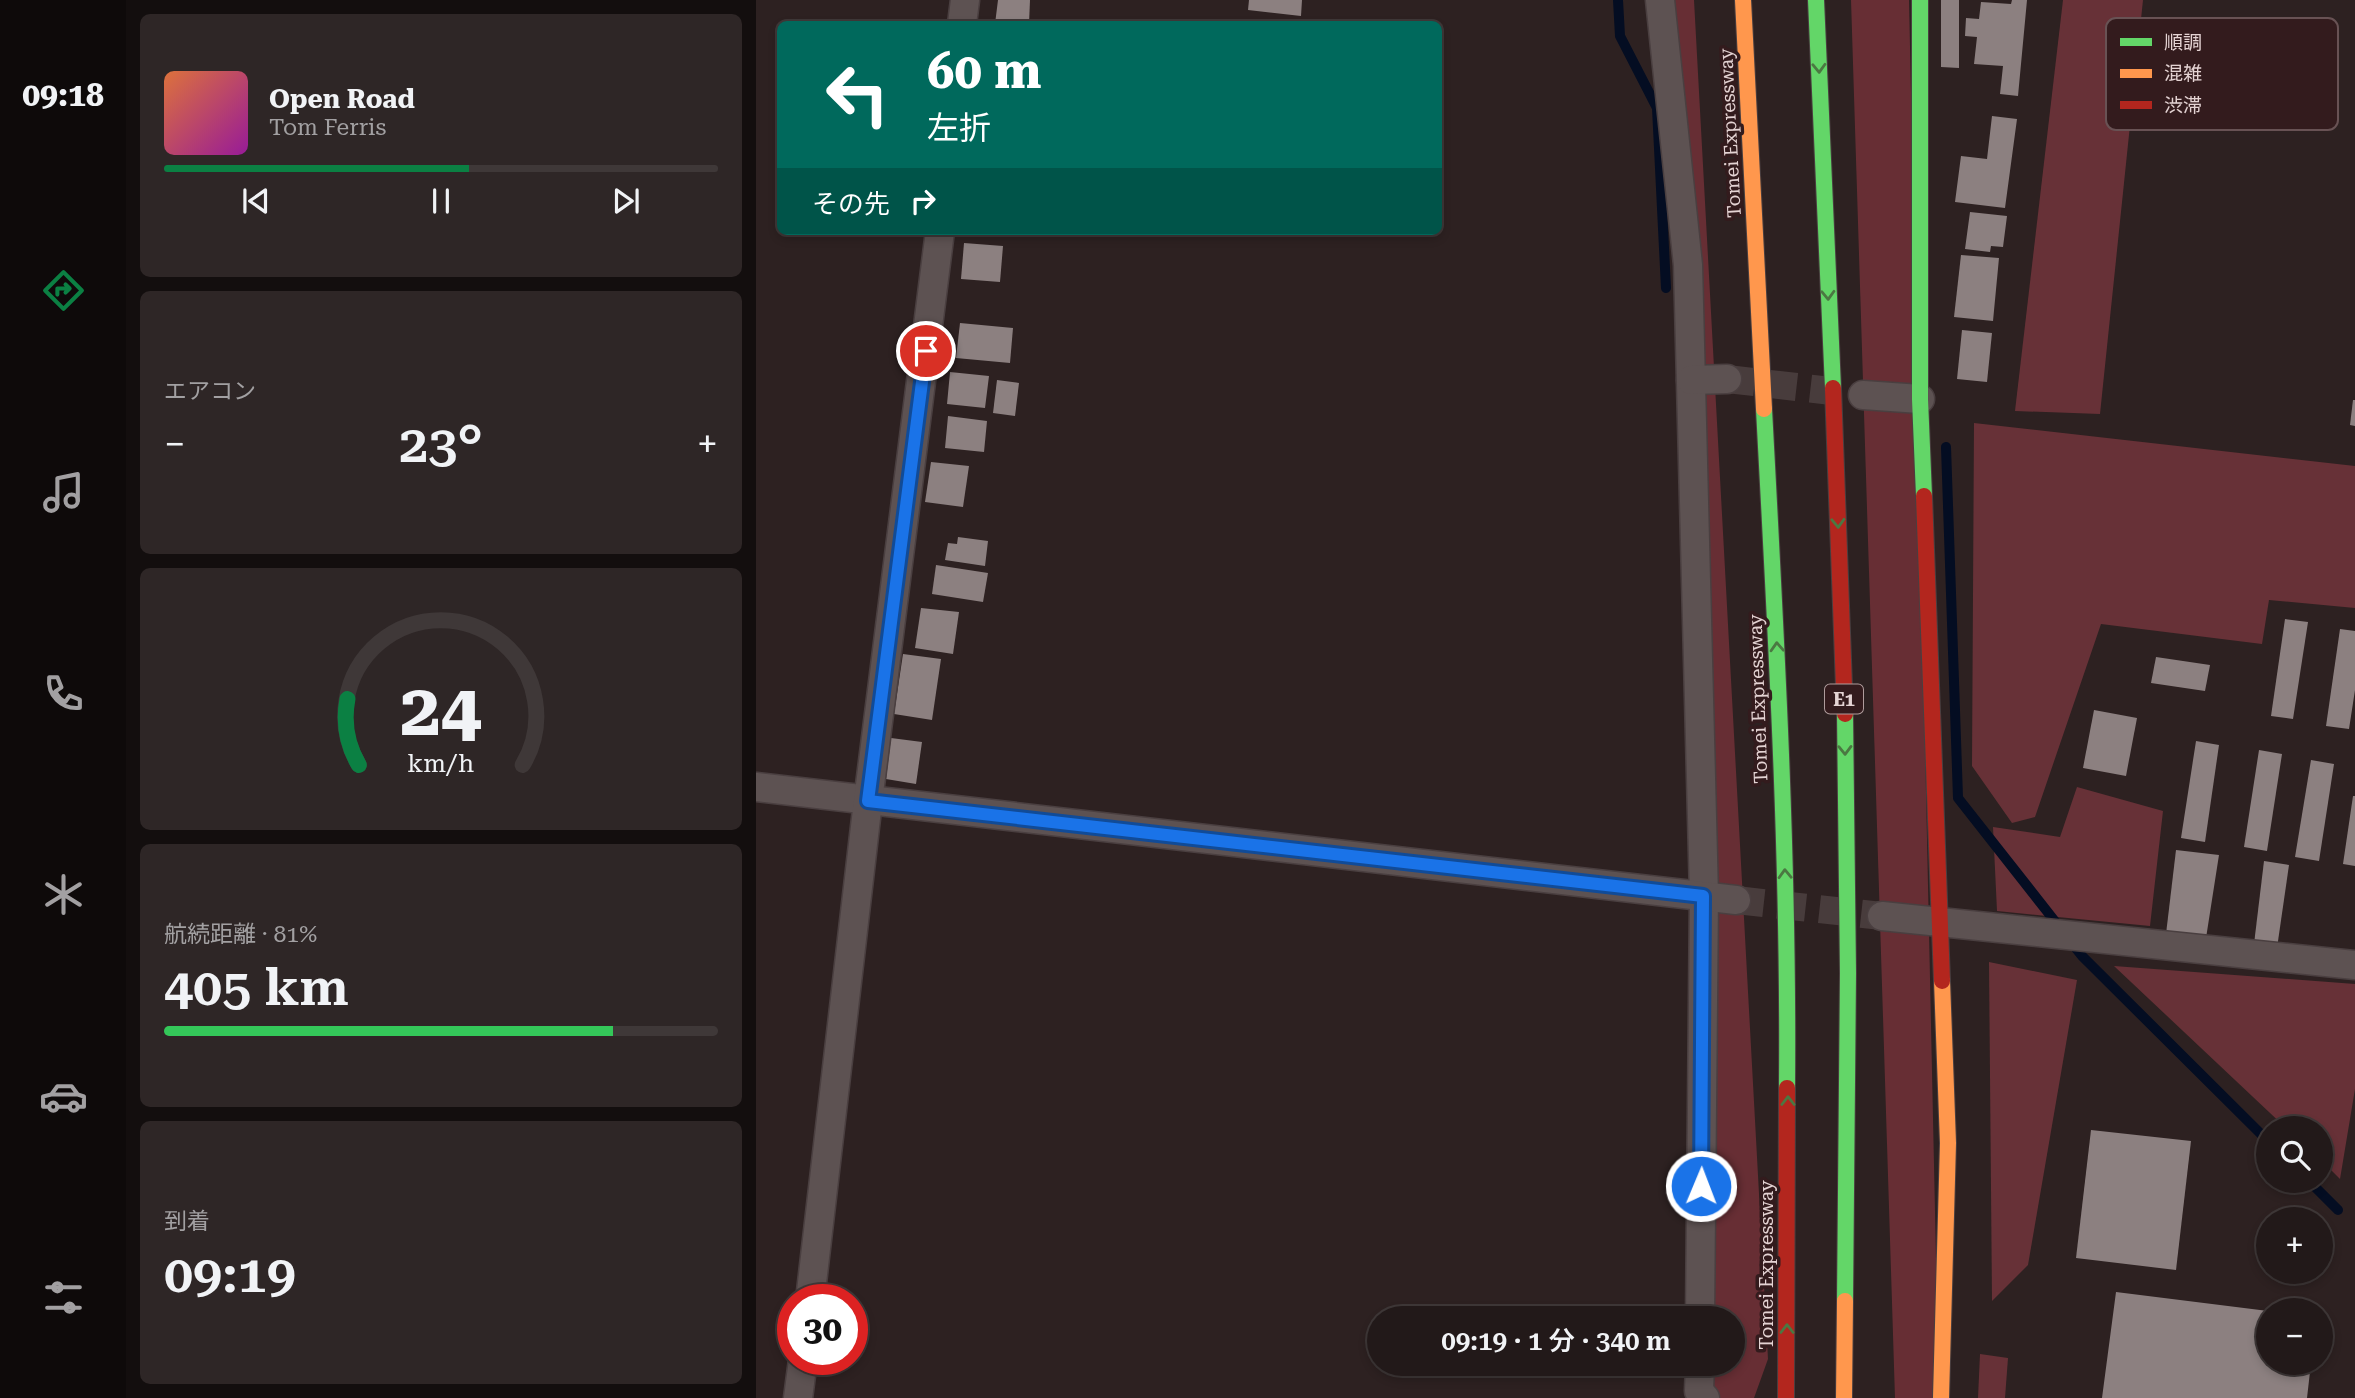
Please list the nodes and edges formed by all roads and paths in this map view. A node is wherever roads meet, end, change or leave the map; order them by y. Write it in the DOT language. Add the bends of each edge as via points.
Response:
graph roads {
  1 [pos="965,0"];
  2 [pos="1660,0"];
  3 [pos="1737,0"];
  4 [pos="1744,0"];
  5 [pos="1816,0"];
  6 [pos="1920,0"];
  7 [pos="962,21"];
  8 [pos="1754,200"];
  9 [pos="939,235"];
  10 [pos="1727,379"];
  11 [pos="1691,380"];
  12 [pos="1863,395"];
  13 [pos="1920,399"];
  14 [pos="756,787"];
  15 [pos="868,801"];
  16 [pos="1703,896"];
  17 [pos="1736,900"];
  18 [pos="1882,916"];
  19 [pos="1940,922"];
  20 [pos="2355,965"];
  21 [pos="812,1284"];
  22 [pos="1700,1306"];
  23 [pos="801,1375"];
  24 [pos="1700,1376"];
  25 [pos="798,1398"];
  26 [pos="1705,1398"];
  27 [pos="1786,1398"];
  28 [pos="1844,1398"];
  29 [pos="1941,1398"];
  1 -- 7 [label="street"];
  2 -- 11 [label="street" via="1688,265"];
  3 -- 8 [label="main road"];
  4 -- 8 [label="main road, Tomei Expressway"];
  5 -- 28 [label="main road, E1, one-way" via="1844,646 1848,973"];
  6 -- 13 [label="main road"];
  27 -- 8 [label="main road, Tomei Expressway, one-way" via="1788,971"];
  9 -- 15 [label="street"];
  10 -- 11 [label="street"];
  11 -- 16 [label="street"];
  12 -- 13 [label="street"];
  13 -- 19 [label="main road"];
  14 -- 15 [label="street"];
  15 -- 16 [label="street"];
  15 -- 21 [label="street"];
  16 -- 17 [label="street"];
  16 -- 22 [label="street"];
  18 -- 19 [label="street"];
  19 -- 20 [label="street"];
  19 -- 29 [label="main road" via="1948,1143"];
  23 -- 25 [label="street"];
  24 -- 26 [label="street" via="1699,1391"];
}
